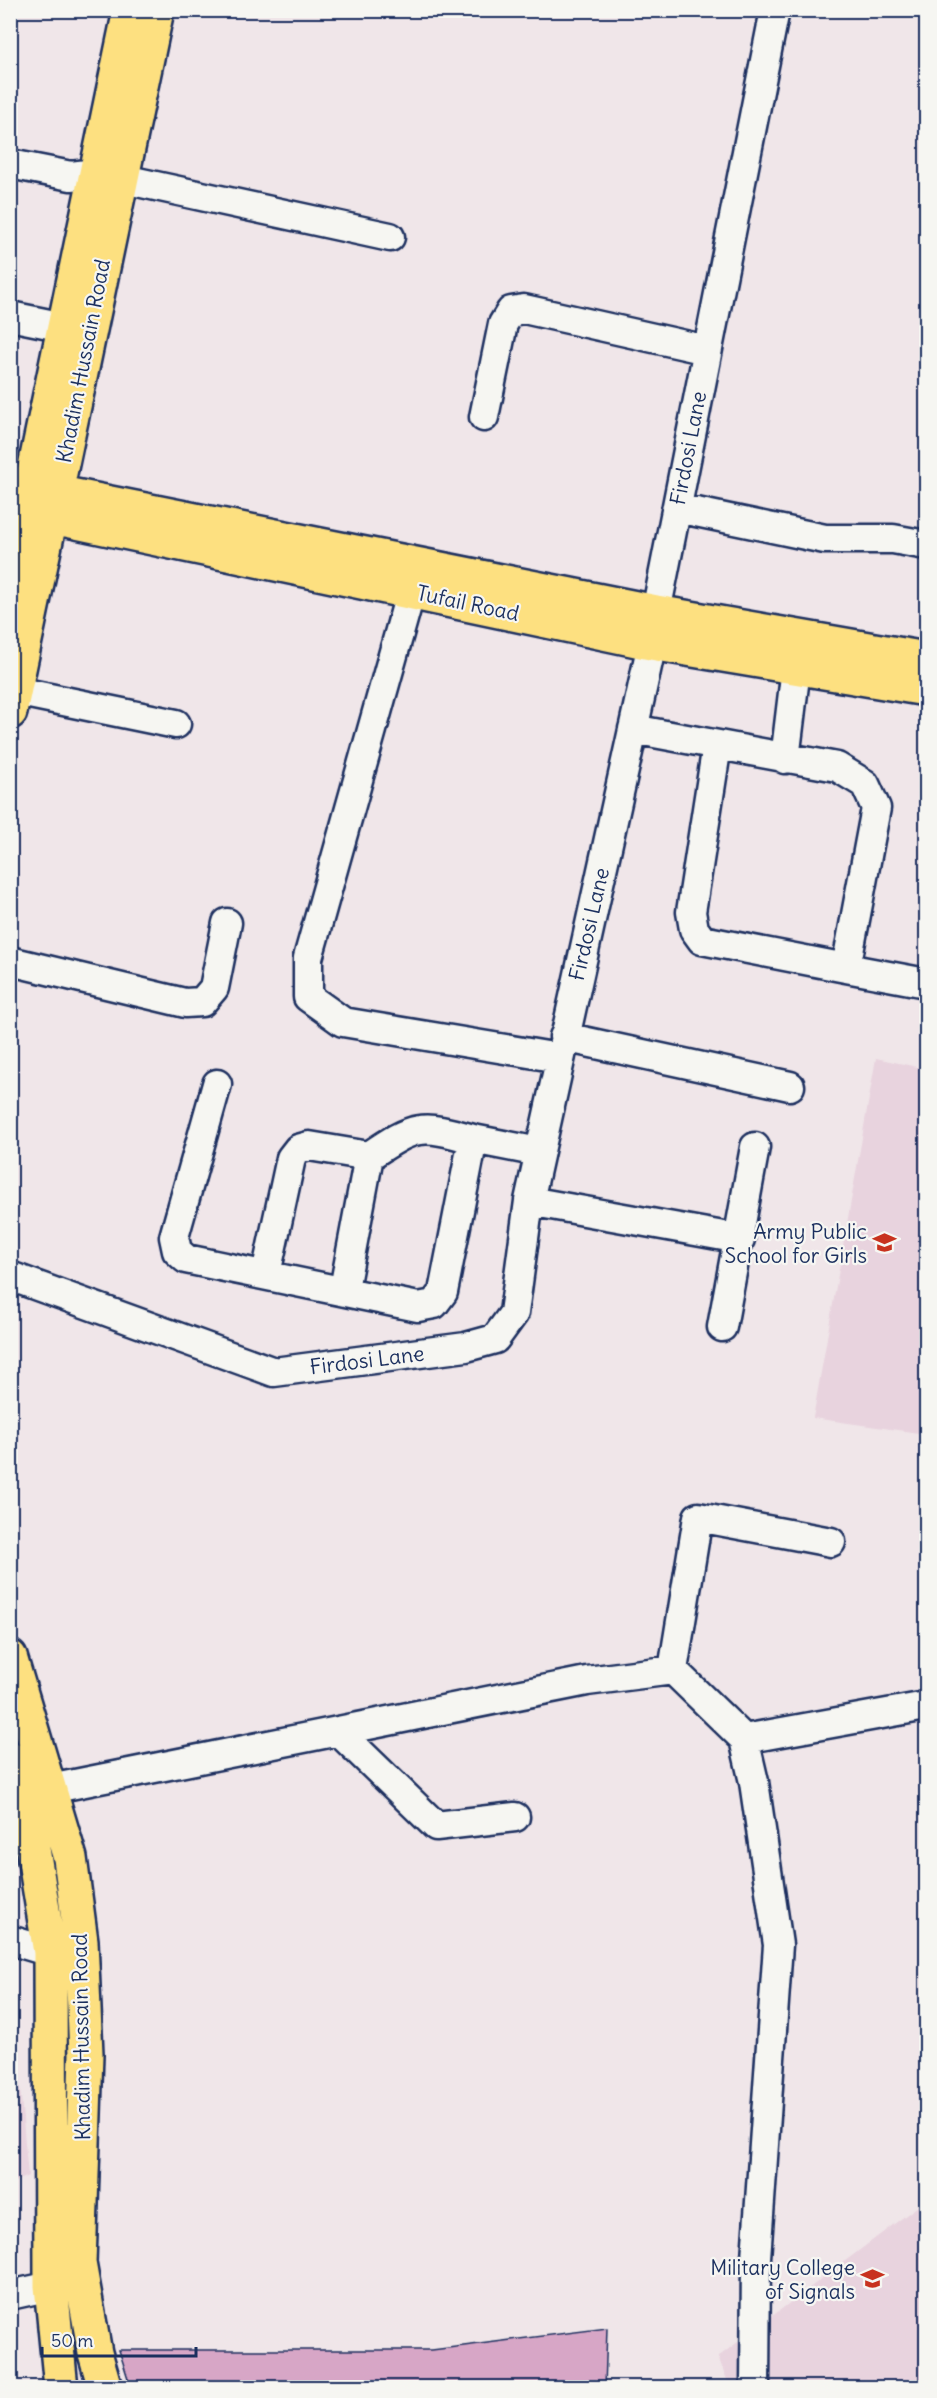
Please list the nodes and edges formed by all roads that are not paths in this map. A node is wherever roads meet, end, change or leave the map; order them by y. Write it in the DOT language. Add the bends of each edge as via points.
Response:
graph roads {
  1 [pos="130,10"];
  2 [pos="157,10"];
  3 [pos="775,10"];
  4 [pos="10,165"];
  5 [pos="108,176"];
  6 [pos="390,237"];
  7 [pos="10,316"];
  8 [pos="64,327"];
  9 [pos="707,350"];
  10 [pos="484,417"];
  11 [pos="31,500"];
  12 [pos="677,508"];
  13 [pos="927,545"];
  14 [pos="10,588"];
  15 [pos="411,591"];
  16 [pos="653,627"];
  17 [pos="927,659"];
  18 [pos="796,668"];
  19 [pos="927,689"];
  20 [pos="13,701"];
  21 [pos="176,724"];
  22 [pos="633,729"];
  23 [pos="717,745"];
  24 [pos="785,759"];
  25 [pos="227,923"];
  26 [pos="10,961"];
  27 [pos="846,968"];
  28 [pos="927,983"];
  29 [pos="561,1048"];
  30 [pos="217,1084"];
  31 [pos="790,1086"];
  32 [pos="473,1139"];
  33 [pos="755,1147"];
  34 [pos="539,1152"];
  35 [pos="369,1156"];
  36 [pos="529,1201"];
  37 [pos="740,1239"];
  38 [pos="266,1274"];
  39 [pos="10,1276"];
  40 [pos="344,1289"];
  41 [pos="722,1327"];
  42 [pos="831,1542"];
  43 [pos="10,1657"];
  44 [pos="673,1670"];
  45 [pos="927,1706"];
  46 [pos="338,1731"];
  47 [pos="744,1739"];
  48 [pos="10,1758"];
  49 [pos="50,1789"];
  50 [pos="515,1818"];
  51 [pos="10,1940"];
  52 [pos="50,1952"];
  53 [pos="51,2286"];
  54 [pos="10,2295"];
  55 [pos="61,2388"];
  56 [pos="105,2388"];
  57 [pos="755,2388"];
  1 -- 5 [label="main road, Khadim Hussain Road"];
  2 -- 5 [label="main road, Khadim Hussain Road"];
  3 -- 9 [label="street, Firdosi Lane"];
  4 -- 5 [label="street" via="71,176"];
  5 -- 6 [label="street"];
  5 -- 8 [label="main road, Khadim Hussain Road"];
  5 -- 11 [label="main road, Khadim Hussain Road"];
  7 -- 8 [label="street"];
  8 -- 11 [label="main road, Khadim Hussain Road"];
  9 -- 10 [label="street" via="524,309 511,311 503,324"];
  9 -- 12 [label="street, Firdosi Lane"];
  11 -- 14 [label="main road, Khadim Hussain Road"];
  11 -- 15 [label="main road, Tufail Road"];
  11 -- 16 [label="main road, Tufail Road"];
  11 -- 20 [label="main road, Khadim Hussain Road"];
  12 -- 13 [label="street" via="825,539 893,539"];
  12 -- 16 [label="street, Firdosi Lane"];
  15 -- 16 [label="main road, Tufail Road"];
  15 -- 29 [label="street" via="308,958 308,997 344,1022"];
  16 -- 17 [label="main road, Tufail Road"];
  16 -- 18 [label="main road, Tufail Road"];
  16 -- 22 [label="street, Firdosi Lane"];
  18 -- 19 [label="main road, Tufail Road"];
  18 -- 24 [label="street"];
  20 -- 21 [label="street"];
  22 -- 23 [label="street"];
  22 -- 29 [label="street, Firdosi Lane"];
  23 -- 24 [label="street"];
  23 -- 27 [label="street" via="691,912 694,929 702,940"];
  24 -- 27 [label="street" via="837,767 865,784 876,808"];
  25 -- 26 [label="street" via="214,988 202,1002 185,1003"];
  27 -- 28 [label="street"];
  29 -- 31 [label="street"];
  29 -- 34 [label="street, Firdosi Lane"];
  30 -- 38 [label="street" via="174,1237 177,1251 186,1259"];
  32 -- 34 [label="street"];
  32 -- 35 [label="street" via="435,1128 404,1133"];
  32 -- 40 [label="street" via="443,1292 434,1304 418,1307"];
  33 -- 37 [label="street"];
  34 -- 36 [label="street, Firdosi Lane"];
  35 -- 38 [label="street" via="309,1146 298,1149 291,1158"];
  35 -- 40 [label="street"];
  36 -- 37 [label="street"];
  36 -- 39 [label="street, Firdosi Lane" via="514,1313 495,1339 466,1347 274,1372"];
  37 -- 41 [label="street"];
  38 -- 40 [label="street"];
  42 -- 44 [label="street" via="698,1517"];
  43 -- 49 [label="main road, Khadim Hussain Road"];
  44 -- 46 [label="street" via="586,1681"];
  44 -- 47 [label="street"];
  45 -- 47 [label="street"];
  46 -- 49 [label="street"];
  46 -- 50 [label="street" via="436,1826"];
  47 -- 57 [label="street" via="778,1946 756,2258"];
  48 -- 52 [label="main road, Khadim Hussain Road" via="31,1837"];
  49 -- 56 [label="main road, Khadim Hussain Road" via="70,1858 81,1941 86,2054 79,2263"];
  51 -- 52 [label="street"];
  52 -- 53 [label="main road, Khadim Hussain Road"];
  53 -- 54 [label="street"];
  53 -- 55 [label="main road, Khadim Hussain Road"];
}
